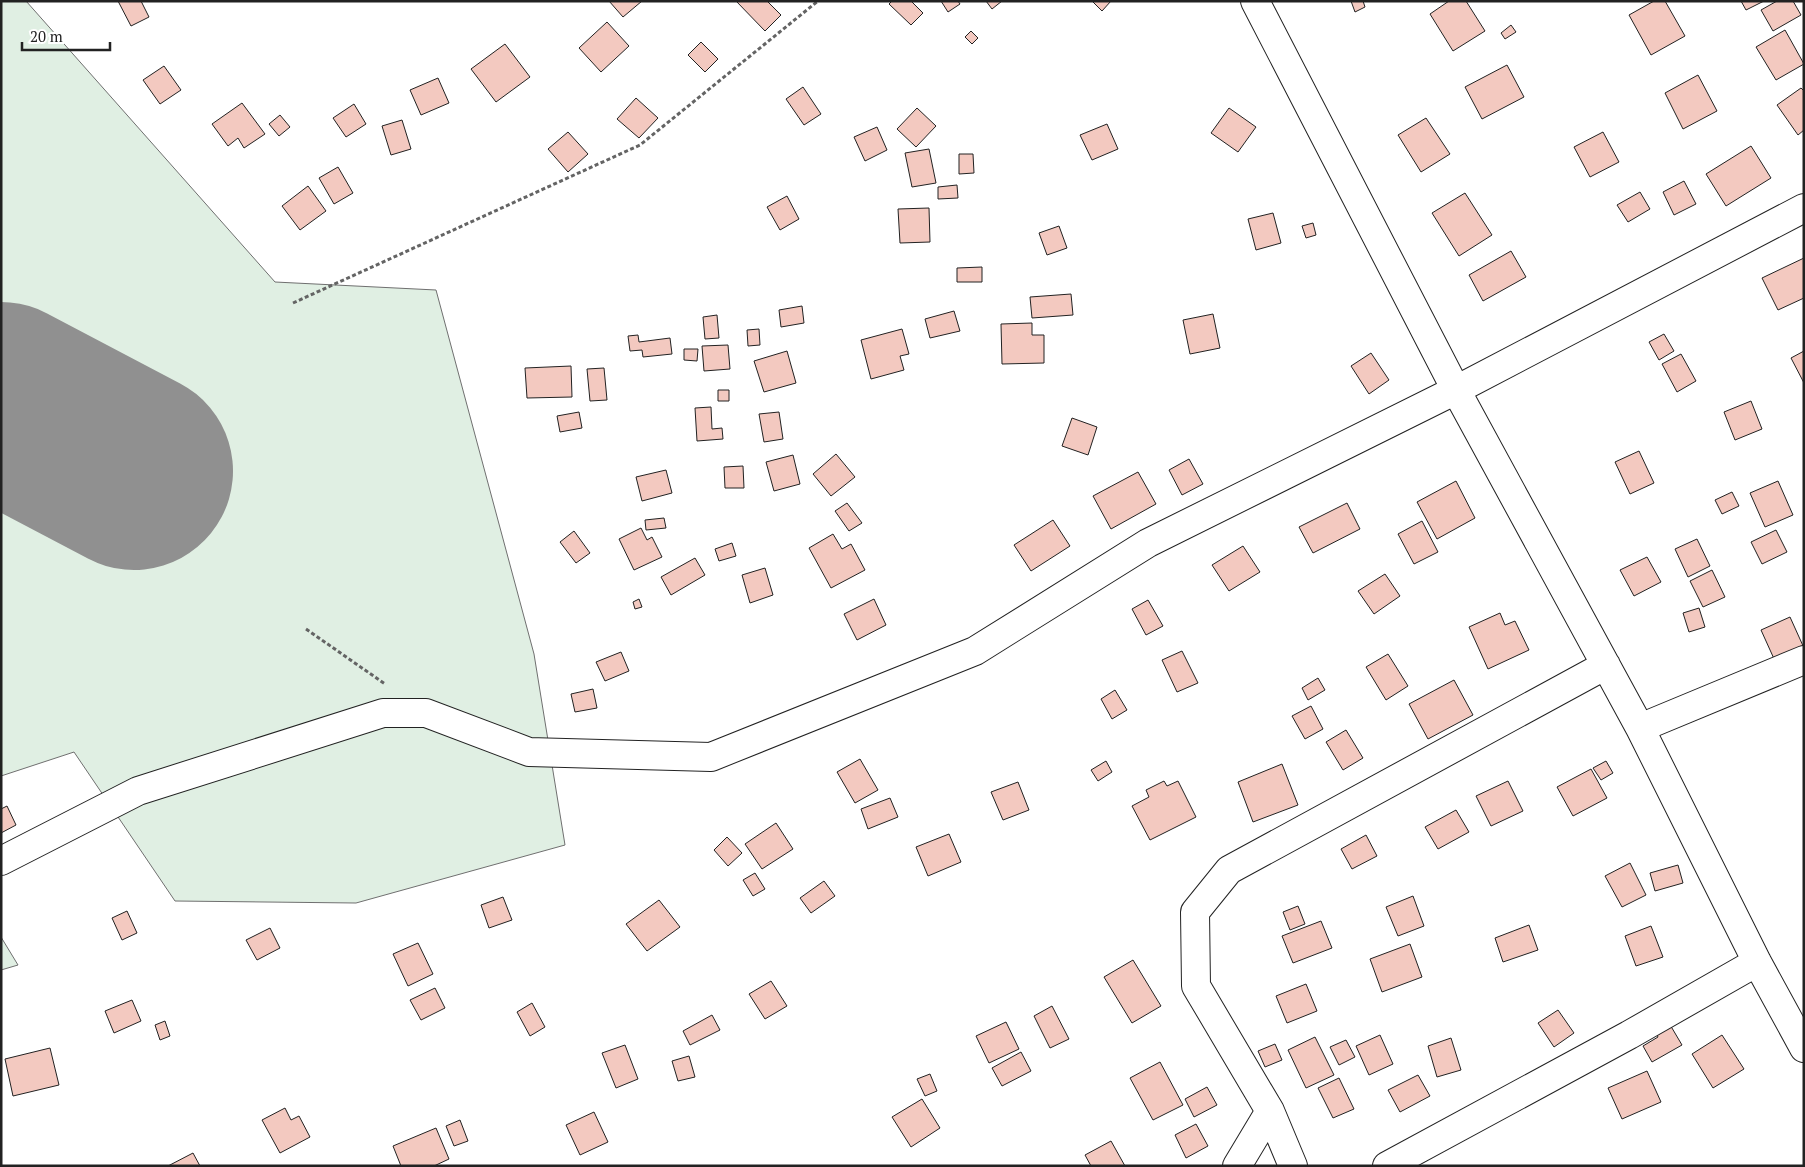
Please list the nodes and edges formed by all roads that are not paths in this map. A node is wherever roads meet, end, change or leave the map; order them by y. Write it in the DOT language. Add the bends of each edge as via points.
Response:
graph roads {
  1 [pos="1255,1"];
  2 [pos="1804,208"];
  3 [pos="1456,390"];
  4 [pos="1804,660"];
  5 [pos="1606,665"];
  6 [pos="1640,728"];
  7 [pos="1,861"];
  8 [pos="1757,962"];
  9 [pos="1804,1048"];
  10 [pos="1270,1110"];
  11 [pos="1237,1166"];
  12 [pos="1293,1166"];
  13 [pos="1387,1166"];
  1 -- 3 [label="street"];
  2 -- 3 [label="street"];
  3 -- 5 [label="street"];
  3 -- 7 [label="street" via="1148,543 975,651 711,757 529,752 426,713 383,713 138,791"];
  4 -- 6 [label="street"];
  5 -- 6 [label="street"];
  5 -- 10 [label="street" via="1229,870 1195,912 1196,986"];
  6 -- 8 [label="street"];
  8 -- 9 [label="street"];
  8 -- 13 [label="street"];
  10 -- 11 [label="street"];
  10 -- 12 [label="street"];
}
